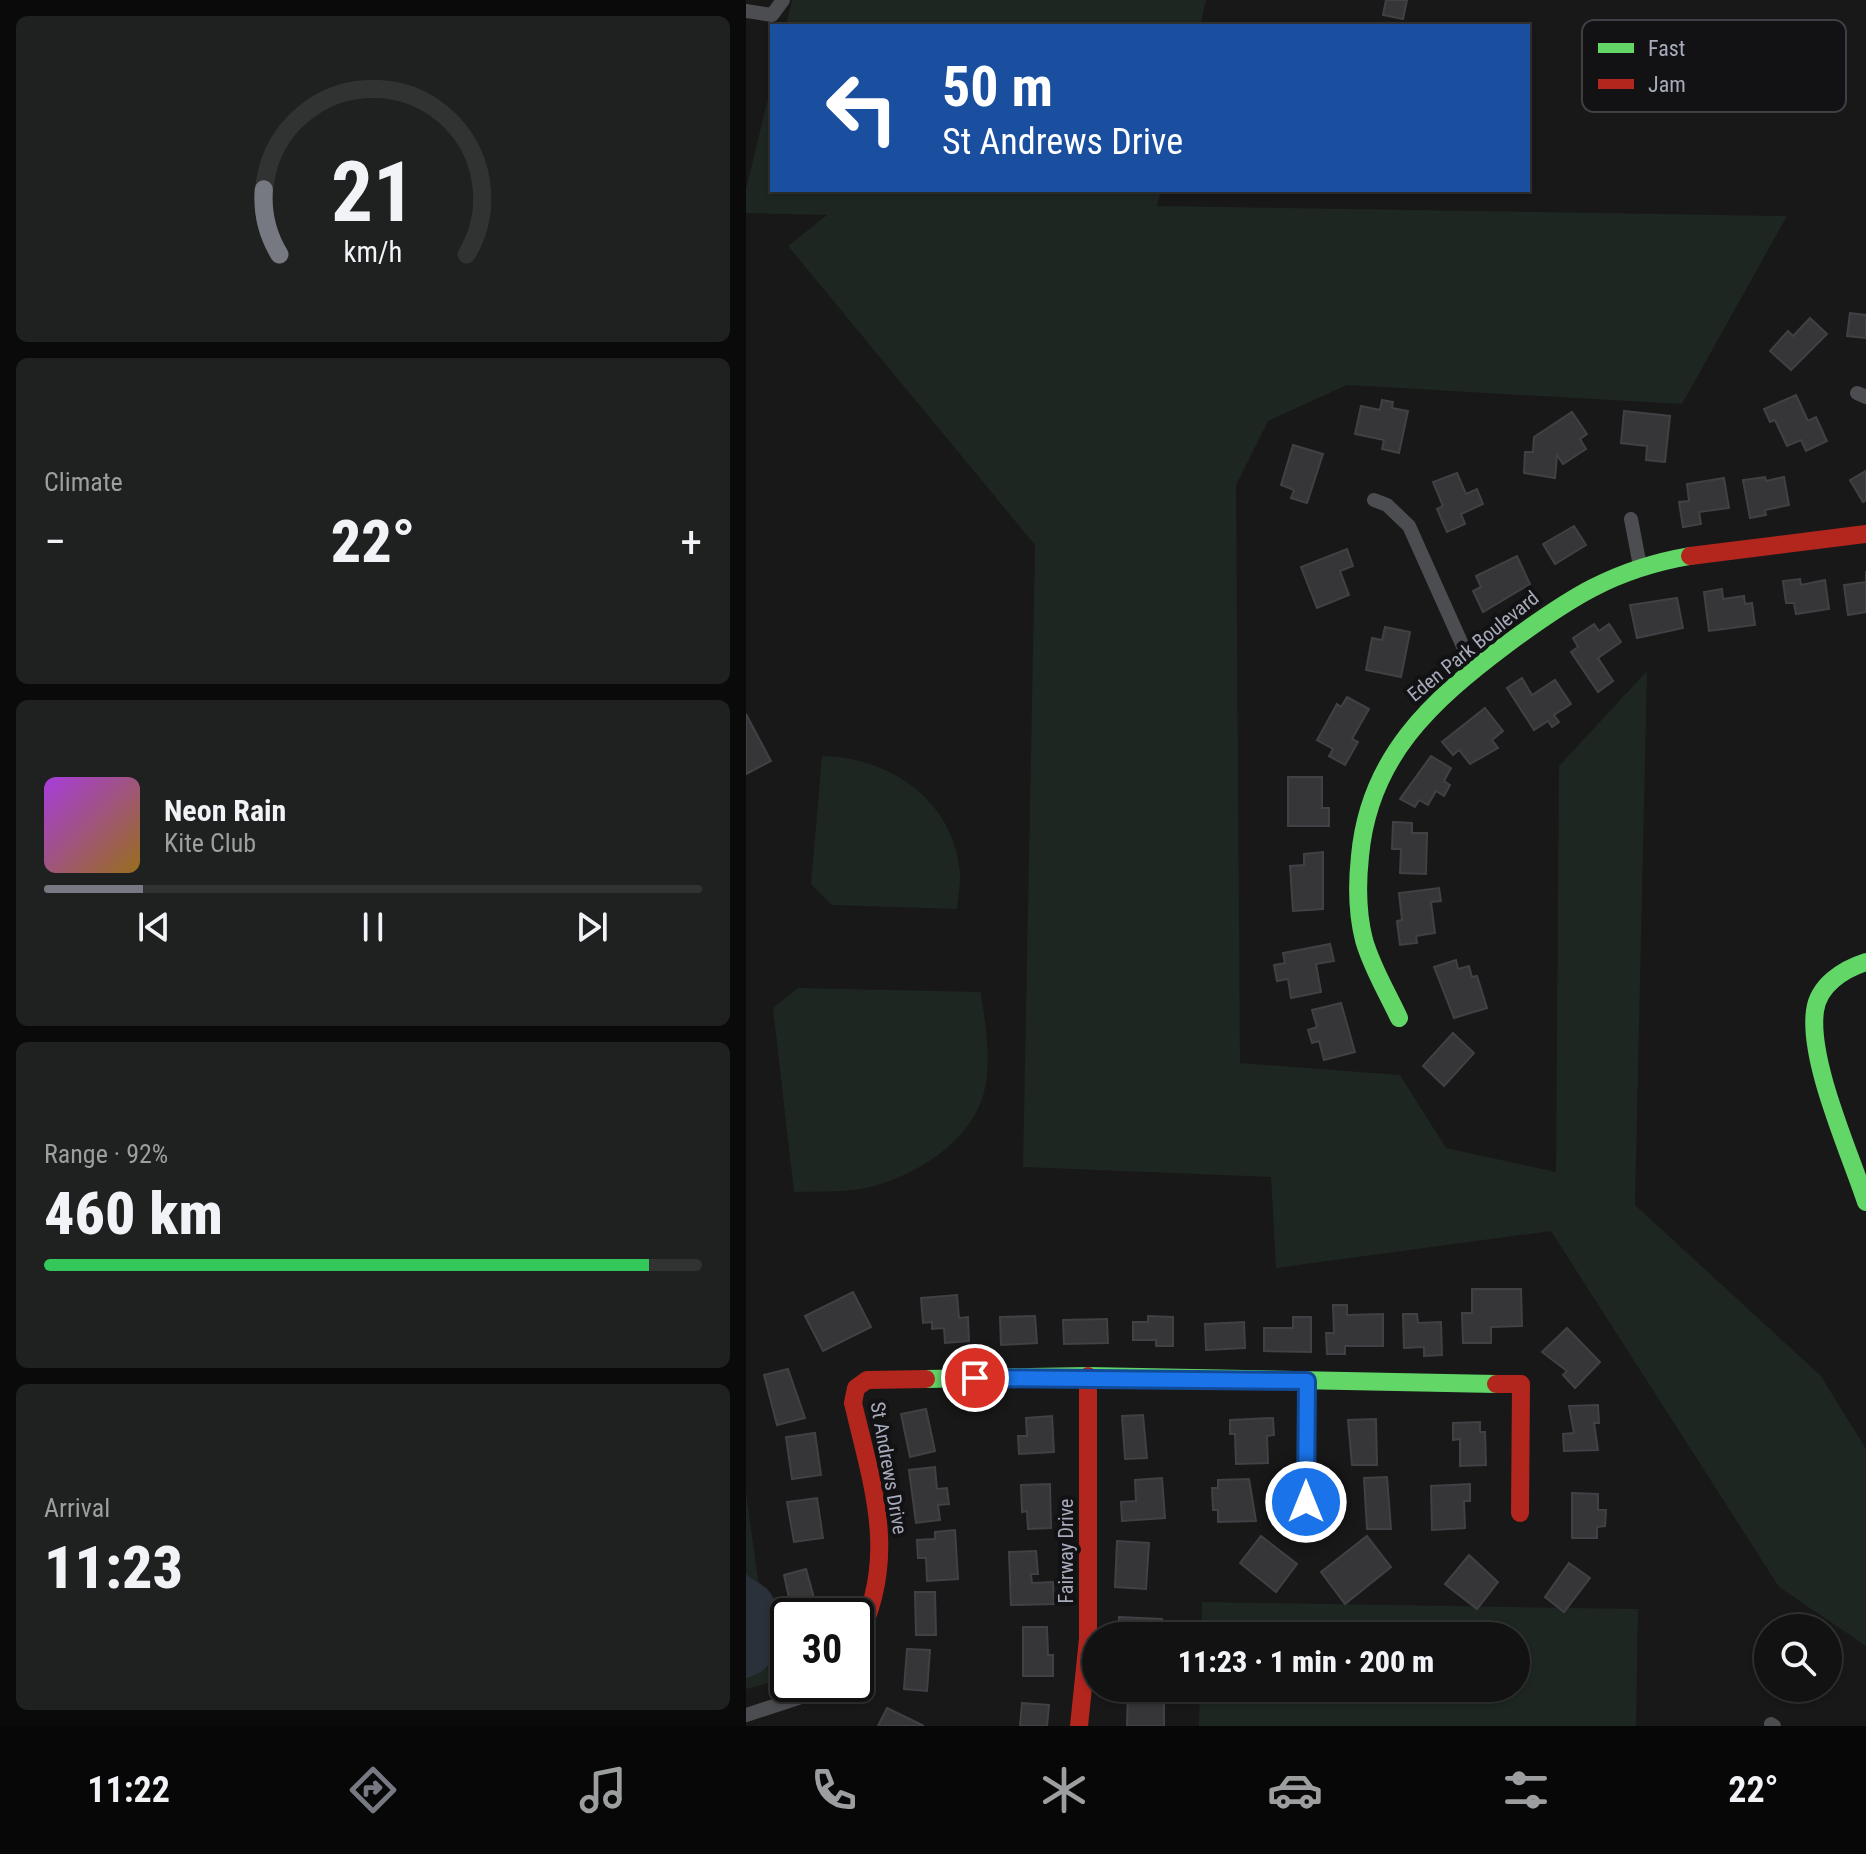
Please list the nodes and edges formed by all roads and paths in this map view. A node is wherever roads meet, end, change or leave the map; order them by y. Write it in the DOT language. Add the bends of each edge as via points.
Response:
graph roads {
  1 [pos="783,0"];
  2 [pos="746,11"];
  3 [pos="1374,500"];
  4 [pos="1631,519"];
  5 [pos="1866,534"];
  6 [pos="1640,566"];
  7 [pos="1474,671"];
  8 [pos="1866,962"];
  9 [pos="1399,1018"];
  10 [pos="1866,1202"];
  11 [pos="1088,1376"];
  12 [pos="1307,1381"];
  13 [pos="1306,1502"];
  14 [pos="1520,1513"];
  15 [pos="874,1603"];
  16 [pos="786,1702"];
  17 [pos="746,1715"];
  18 [pos="1079,1726"];
  1 -- 2 [label="street" via="776,12 766,15"];
  3 -- 7 [label="street" via="1409,526"];
  4 -- 6 [label="street"];
  5 -- 6 [label="street, Eden Park Boulevard"];
  6 -- 7 [label="street, Eden Park Boulevard" via="1590,584"];
  7 -- 9 [label="street, Eden Park Boulevard" via="1418,717 1395,747 1378,774 1358,848 1364,941"];
  8 -- 10 [label="street" via="1827,984 1815,1009 1815,1041"];
  11 -- 12 [label="street, St Andrews Drive"];
  11 -- 15 [label="street, St Andrews Drive" via="867,1380 856,1388 853,1403 881,1528 882,1576"];
  11 -- 18 [label="street, Fairway Drive" via="1088,1639"];
  12 -- 13 [label="street"];
  12 -- 14 [label="street, St Andrews Drive" via="1521,1384"];
  16 -- 17 [label="street"];
}
